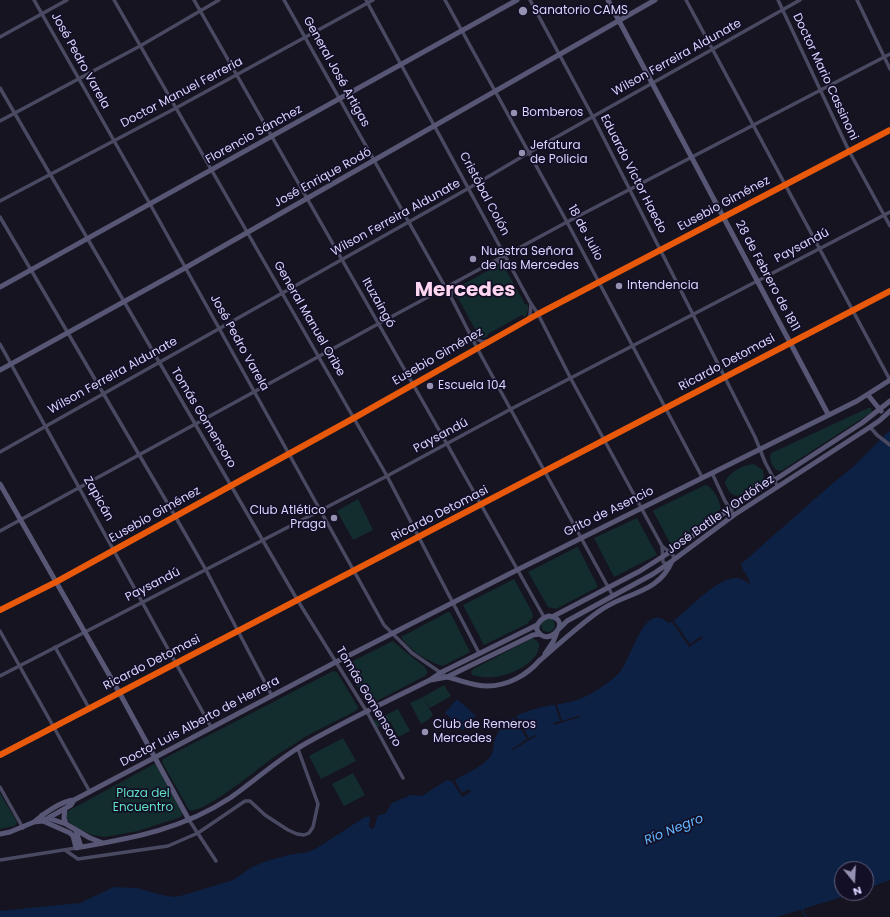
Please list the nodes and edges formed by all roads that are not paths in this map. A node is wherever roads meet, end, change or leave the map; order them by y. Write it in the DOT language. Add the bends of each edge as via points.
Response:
graph roads {
  1 [pos="34,0"];
  2 [pos="67,0"];
  3 [pos="114,0"];
  4 [pos="194,0"];
  5 [pos="219,0"];
  6 [pos="284,0"];
  7 [pos="373,0"];
  8 [pos="445,0"];
  9 [pos="517,0"];
  10 [pos="530,0"];
  11 [pos="608,0"];
  12 [pos="655,0"];
  13 [pos="686,0"];
  14 [pos="778,0"];
  15 [pos="800,0"];
  16 [pos="856,0"];
  17 [pos="366,2"];
  18 [pos="200,10"];
  19 [pos="782,10"];
  20 [pos="42,14"];
  21 [pos="619,20"];
  22 [pos="462,31"];
  23 [pos="0,37"];
  24 [pos="305,37"];
  25 [pos="140,46"];
  26 [pos="712,49"];
  27 [pos="890,54"];
  28 [pos="559,55"];
  29 [pos="884,57"];
  30 [pos="401,64"];
  31 [pos="890,69"];
  32 [pos="237,75"];
  33 [pos="79,79"];
  34 [pos="653,83"];
  35 [pos="0,88"];
  36 [pos="821,90"];
  37 [pos="496,91"];
  38 [pos="339,99"];
  39 [pos="176,108"];
  40 [pos="15,113"];
  41 [pos="593,117"];
  42 [pos="0,121"];
  43 [pos="753,125"];
  44 [pos="435,126"];
  45 [pos="890,130"];
  46 [pos="272,136"];
  47 [pos="114,141"];
  48 [pos="849,151"];
  49 [pos="530,152"];
  50 [pos="692,157"];
  51 [pos="374,160"];
  52 [pos="212,170"];
  53 [pos="50,175"];
  54 [pos="785,185"];
  55 [pos="469,188"];
  56 [pos="630,189"];
  57 [pos="307,198"];
  58 [pos="0,201"];
  59 [pos="150,204"];
  60 [pos="890,212"];
  61 [pos="884,215"];
  62 [pos="724,216"];
  63 [pos="0,217"];
  64 [pos="408,222"];
  65 [pos="568,222"];
  66 [pos="890,226"];
  67 [pos="247,232"];
  68 [pos="87,240"];
  69 [pos="819,248"];
  70 [pos="660,250"];
  71 [pos="505,255"];
  72 [pos="342,259"];
  73 [pos="496,261"];
  74 [pos="510,265"];
  75 [pos="185,268"];
  76 [pos="31,270"];
  77 [pos="758,281"];
  78 [pos="600,282"];
  79 [pos="454,283"];
  80 [pos="0,287"];
  81 [pos="445,288"];
  82 [pos="890,291"];
  83 [pos="282,293"];
  84 [pos="452,299"];
  85 [pos="124,302"];
  86 [pos="530,302"];
  87 [pos="852,311"];
  88 [pos="538,314"];
  89 [pos="693,315"];
  90 [pos="527,320"];
  91 [pos="378,324"];
  92 [pos="219,328"];
  93 [pos="68,333"];
  94 [pos="473,338"];
  95 [pos="488,341"];
  96 [pos="790,342"];
  97 [pos="0,344"];
  98 [pos="633,346"];
  99 [pos="477,348"];
  100 [pos="319,357"];
  101 [pos="158,362"];
  102 [pos="11,364"];
  103 [pos="0,370"];
  104 [pos="724,377"];
  105 [pos="570,379"];
  106 [pos="890,380"];
  107 [pos="413,384"];
  108 [pos="254,392"];
  109 [pos="104,393"];
  110 [pos="868,395"];
  111 [pos="890,401"];
  112 [pos="666,408"];
  113 [pos="511,410"];
  114 [pos="879,410"];
  115 [pos="888,412"];
  116 [pos="828,414"];
  117 [pos="354,418"];
  118 [pos="195,424"];
  119 [pos="46,426"];
  120 [pos="870,427"];
  121 [pos="604,440"];
  122 [pos="447,444"];
  123 [pos="890,445"];
  124 [pos="760,449"];
  125 [pos="0,452"];
  126 [pos="288,453"];
  127 [pos="140,455"];
  128 [pos="545,471"];
  129 [pos="712,473"];
  130 [pos="387,476"];
  131 [pos="702,477"];
  132 [pos="774,480"];
  133 [pos="0,484"];
  134 [pos="231,486"];
  135 [pos="80,487"];
  136 [pos="778,487"];
  137 [pos="481,505"];
  138 [pos="641,507"];
  139 [pos="730,509"];
  140 [pos="320,511"];
  141 [pos="734,515"];
  142 [pos="175,516"];
  143 [pos="20,520"];
  144 [pos="0,531"];
  145 [pos="419,537"];
  146 [pos="581,537"];
  147 [pos="262,540"];
  148 [pos="662,546"];
  149 [pos="114,550"];
  150 [pos="670,552"];
  151 [pos="663,556"];
  152 [pos="673,560"];
  153 [pos="666,564"];
  154 [pos="206,570"];
  155 [pos="517,570"];
  156 [pos="354,571"];
  157 [pos="56,582"];
  158 [pos="609,587"];
  159 [pos="613,596"];
  160 [pos="298,601"];
  161 [pos="143,602"];
  162 [pos="453,602"];
  163 [pos="0,610"];
  164 [pos="544,617"];
  165 [pos="552,617"];
  166 [pos="537,625"];
  167 [pos="0,631"];
  168 [pos="238,631"];
  169 [pos="558,631"];
  170 [pos="85,633"];
  171 [pos="391,634"];
  172 [pos="540,634"];
  173 [pos="55,647"];
  174 [pos="479,653"];
  175 [pos="336,662"];
  176 [pos="538,662"];
  177 [pos="176,663"];
  178 [pos="20,666"];
  179 [pos="440,673"];
  180 [pos="0,676"];
  181 [pos="447,677"];
  182 [pos="430,680"];
  183 [pos="119,692"];
  184 [pos="272,696"];
  185 [pos="89,708"];
  186 [pos="367,712"];
  187 [pos="54,727"];
  188 [pos="211,727"];
  189 [pos="298,749"];
  190 [pos="0,755"];
  191 [pos="155,758"];
  192 [pos="403,778"];
  193 [pos="0,787"];
  194 [pos="90,792"];
  195 [pos="74,800"];
  196 [pos="65,809"];
  197 [pos="42,818"];
  198 [pos="49,818"];
  199 [pos="190,820"];
  200 [pos="66,824"];
  201 [pos="23,828"];
  202 [pos="76,831"];
  203 [pos="198,833"];
  204 [pos="0,834"];
  205 [pos="104,843"];
  206 [pos="78,848"];
  207 [pos="65,850"];
  208 [pos="0,860"];
  209 [pos="216,861"];
  1 -- 20 [label="street, José Pedro Varela"];
  2 -- 20 [label="street"];
  3 -- 25 [label="street, General Manuel Oribe"];
  4 -- 18 [label="street, Ituzaingó"];
  5 -- 18 [label="street"];
  6 -- 24 [label="street, General José Artigas"];
  7 -- 17 [label="street, Doctor Manuel Ferreria"];
  8 -- 22 [label="street, 18 de Julio"];
  9 -- 22 [label="street, Florencio Sánchez"];
  10 -- 28 [label="street, Eduardo Víctor Haedo"];
  11 -- 21 [label="street, 28 de Febrero de 1811"];
  12 -- 21 [label="street, José Enrique Rodó"];
  13 -- 26 [label="street"];
  14 -- 19 [label="street, Doctor Mario Cassinoni"];
  15 -- 19 [label="street, Wilson Ferreira Aldunate"];
  16 -- 29 [label="street"];
  17 -- 24 [label="street, Doctor Manuel Ferreria"];
  17 -- 30 [label="street, Cristóbal Colón"];
  18 -- 25 [label="street"];
  18 -- 32 [label="street, Ituzaingó"];
  19 -- 26 [label="street, Wilson Ferreira Aldunate"];
  19 -- 36 [label="street, Doctor Mario Cassinoni"];
  20 -- 23 [label="street"];
  20 -- 33 [label="street, José Pedro Varela"];
  21 -- 28 [label="street, José Enrique Rodó"];
  21 -- 34 [label="street, 28 de Febrero de 1811"];
  22 -- 30 [label="street, Florencio Sánchez"];
  22 -- 37 [label="street, 18 de Julio"];
  24 -- 32 [label="street, Doctor Manuel Ferreria"];
  24 -- 38 [label="street, General José Artigas"];
  25 -- 33 [label="street"];
  25 -- 39 [label="street, General Manuel Oribe"];
  26 -- 34 [label="street, Wilson Ferreira Aldunate"];
  26 -- 43 [label="street"];
  27 -- 29 [label="street"];
  28 -- 37 [label="street, José Enrique Rodó"];
  28 -- 41 [label="street, Eduardo Víctor Haedo"];
  29 -- 31 [label="street"];
  29 -- 36 [label="street"];
  30 -- 38 [label="street, Florencio Sánchez"];
  30 -- 44 [label="street, Cristóbal Colón"];
  32 -- 39 [label="street, Doctor Manuel Ferreria"];
  32 -- 46 [label="street, Ituzaingó"];
  33 -- 40 [label="street"];
  33 -- 47 [label="street, José Pedro Varela"];
  34 -- 41 [label="street, Wilson Ferreira Aldunate"];
  34 -- 50 [label="street, 28 de Febrero de 1811"];
  35 -- 40 [label="street, Tomás Gomensoro"];
  36 -- 43 [label="street"];
  36 -- 48 [label="street, Doctor Mario Cassinoni"];
  37 -- 44 [label="street, José Enrique Rodó"];
  37 -- 49 [label="street, 18 de Julio"];
  38 -- 46 [label="street, Florencio Sánchez"];
  38 -- 51 [label="street, General José Artigas"];
  39 -- 47 [label="street, Doctor Manuel Ferreria"];
  39 -- 52 [label="street, General Manuel Oribe"];
  40 -- 42 [label="street"];
  40 -- 53 [label="street, Tomás Gomensoro"];
  41 -- 49 [label="street, Wilson Ferreira Aldunate"];
  41 -- 56 [label="street, Eduardo Víctor Haedo"];
  43 -- 50 [label="street"];
  43 -- 54 [label="street"];
  44 -- 51 [label="street, José Enrique Rodó"];
  44 -- 55 [label="street, Cristóbal Colón"];
  45 -- 48 [label="street, Eusebio Giménez"];
  46 -- 52 [label="street, Florencio Sánchez"];
  46 -- 57 [label="street, Ituzaingó"];
  47 -- 53 [label="street, Doctor Manuel Ferreria"];
  47 -- 59 [label="street, José Pedro Varela"];
  48 -- 54 [label="street, Eusebio Giménez"];
  48 -- 61 [label="street, Doctor Mario Cassinoni"];
  49 -- 55 [label="street, Wilson Ferreira Aldunate"];
  49 -- 65 [label="street, 18 de Julio"];
  50 -- 56 [label="street"];
  50 -- 62 [label="street, 28 de Febrero de 1811"];
  51 -- 57 [label="street, José Enrique Rodó"];
  51 -- 64 [label="street, General José Artigas"];
  52 -- 59 [label="street, Florencio Sánchez"];
  52 -- 67 [label="street, General Manuel Oribe"];
  53 -- 58 [label="street, Doctor Manuel Ferreria"];
  53 -- 68 [label="street, Tomás Gomensoro"];
  54 -- 62 [label="street, Eusebio Giménez"];
  54 -- 69 [label="street"];
  55 -- 64 [label="street, Wilson Ferreira Aldunate"];
  55 -- 71 [label="street, Cristóbal Colón"];
  56 -- 65 [label="street"];
  56 -- 70 [label="street, Eduardo Víctor Haedo"];
  57 -- 67 [label="street, José Enrique Rodó"];
  57 -- 72 [label="street, Ituzaingó"];
  59 -- 68 [label="street, Florencio Sánchez"];
  59 -- 75 [label="street, José Pedro Varela"];
  60 -- 61 [label="street, Paysandú"];
  61 -- 66 [label="street, Doctor Mario Cassinoni"];
  61 -- 69 [label="street, Paysandú"];
  62 -- 70 [label="street, Eusebio Giménez"];
  62 -- 77 [label="street, 28 de Febrero de 1811"];
  63 -- 76 [label="street"];
  64 -- 72 [label="street, Wilson Ferreira Aldunate"];
  64 -- 81 [label="street, General José Artigas"];
  65 -- 71 [label="street"];
  65 -- 78 [label="street, 18 de Julio"];
  67 -- 75 [label="street, José Enrique Rodó"];
  67 -- 83 [label="street, General Manuel Oribe"];
  68 -- 76 [label="street, Florencio Sánchez"];
  68 -- 85 [label="street, Tomás Gomensoro"];
  69 -- 77 [label="street, Paysandú"];
  69 -- 87 [label="street"];
  70 -- 78 [label="street, Eusebio Giménez"];
  70 -- 89 [label="street, Eduardo Víctor Haedo"];
  71 -- 73 [label="street"];
  71 -- 74 [label="street, Cristóbal Colón"];
  72 -- 83 [label="street, Wilson Ferreira Aldunate"];
  72 -- 91 [label="street, Ituzaingó"];
  73 -- 74 [label="street"];
  73 -- 79 [label="street"];
  74 -- 86 [label="street, Cristóbal Colón"];
  75 -- 85 [label="street, José Enrique Rodó"];
  75 -- 92 [label="street, José Pedro Varela"];
  76 -- 80 [label="street, Florencio Sánchez"];
  76 -- 93 [label="street"];
  77 -- 89 [label="street, Paysandú"];
  77 -- 96 [label="street, 28 de Febrero de 1811"];
  78 -- 88 [label="street, Eusebio Giménez"];
  78 -- 98 [label="street, 18 de Julio"];
  79 -- 81 [label="street"];
  79 -- 84 [label="street"];
  81 -- 84 [label="street, General José Artigas"];
  81 -- 91 [label="street"];
  82 -- 87 [label="street, Ricardo Detomasi"];
  83 -- 92 [label="street, Wilson Ferreira Aldunate"];
  83 -- 100 [label="street, General Manuel Oribe"];
  84 -- 94 [label="street, General José Artigas"];
  85 -- 93 [label="street, José Enrique Rodó"];
  85 -- 101 [label="street, Tomás Gomensoro"];
  86 -- 88 [label="street, Cristóbal Colón"];
  86 -- 90 [label="street" via="531,311"];
  87 -- 96 [label="street, Ricardo Detomasi"];
  87 -- 106 [label="street"];
  88 -- 90 [label="street, Eusebio Giménez"];
  88 -- 105 [label="street, Cristóbal Colón"];
  89 -- 98 [label="street, Paysandú"];
  89 -- 104 [label="street, Eduardo Víctor Haedo"];
  90 -- 95 [label="street, Eusebio Giménez"];
  91 -- 100 [label="street"];
  91 -- 107 [label="street, Ituzaingó"];
  92 -- 101 [label="street, Wilson Ferreira Aldunate"];
  92 -- 108 [label="street, José Pedro Varela"];
  93 -- 102 [label="street, José Enrique Rodó"];
  93 -- 109 [label="street"];
  94 -- 95 [label="street"];
  94 -- 99 [label="street, General José Artigas"];
  95 -- 99 [label="street, Eusebio Giménez"];
  96 -- 104 [label="street, Ricardo Detomasi"];
  96 -- 116 [label="street, 28 de Febrero de 1811"];
  97 -- 102 [label="street, Zapicán"];
  98 -- 105 [label="street, Paysandú"];
  98 -- 112 [label="street, 18 de Julio"];
  99 -- 107 [label="street, Eusebio Giménez"];
  99 -- 113 [label="street, General José Artigas"];
  100 -- 108 [label="street"];
  100 -- 117 [label="street, General Manuel Oribe"];
  101 -- 109 [label="street, Wilson Ferreira Aldunate"];
  101 -- 118 [label="street, Tomás Gomensoro"];
  102 -- 103 [label="street, José Enrique Rodó"];
  102 -- 119 [label="street, Zapicán"];
  104 -- 112 [label="street, Ricardo Detomasi"];
  104 -- 124 [label="street, Eduardo Víctor Haedo"];
  105 -- 113 [label="street, Paysandú"];
  105 -- 121 [label="street, Cristóbal Colón"];
  106 -- 110 [label="street, Grito de Asencio"];
  107 -- 117 [label="street, Eusebio Giménez"];
  107 -- 122 [label="street, Ituzaingó"];
  108 -- 118 [label="street"];
  108 -- 126 [label="street, José Pedro Varela"];
  109 -- 119 [label="street, Wilson Ferreira Aldunate"];
  109 -- 127 [label="street"];
  110 -- 114 [label="street"];
  110 -- 116 [label="street, Grito de Asencio"];
  111 -- 114 [label="street"];
  112 -- 121 [label="street, Ricardo Detomasi"];
  112 -- 131 [label="street, 18 de Julio"];
  113 -- 122 [label="street, Paysandú"];
  113 -- 128 [label="street, General José Artigas"];
  114 -- 115 [label="street"];
  114 -- 132 [label="street"];
  115 -- 120 [label="street, José Batlle y Ordóñez"];
  116 -- 124 [label="street, Grito de Asencio"];
  117 -- 126 [label="street, Eusebio Giménez"];
  117 -- 130 [label="street, General Manuel Oribe"];
  118 -- 127 [label="street"];
  118 -- 134 [label="street, Tomás Gomensoro"];
  119 -- 125 [label="street, Wilson Ferreira Aldunate"];
  119 -- 135 [label="street, Zapicán"];
  120 -- 123 [label="street"];
  120 -- 136 [label="street, José Batlle y Ordóñez"];
  121 -- 128 [label="street, Ricardo Detomasi"];
  121 -- 138 [label="street, Cristóbal Colón"];
  122 -- 130 [label="street, Paysandú"];
  122 -- 137 [label="street, Ituzaingó"];
  124 -- 129 [label="street, Grito de Asencio"];
  124 -- 132 [label="street, Eduardo Víctor Haedo"];
  126 -- 134 [label="street, Eusebio Giménez"];
  126 -- 140 [label="street, José Pedro Varela"];
  127 -- 135 [label="street"];
  127 -- 142 [label="street"];
  128 -- 137 [label="street, Ricardo Detomasi"];
  128 -- 146 [label="street, General José Artigas"];
  129 -- 131 [label="street, Grito de Asencio"];
  129 -- 139 [label="street"];
  130 -- 140 [label="street, Paysandú"];
  130 -- 145 [label="street, General Manuel Oribe"];
  131 -- 138 [label="street, Grito de Asencio"];
  132 -- 136 [label="street, Eduardo Víctor Haedo"];
  132 -- 139 [label="street"];
  133 -- 143 [label="street"];
  134 -- 142 [label="street, Eusebio Giménez"];
  134 -- 147 [label="street, Tomás Gomensoro"];
  135 -- 143 [label="street"];
  135 -- 149 [label="street, Zapicán"];
  136 -- 141 [label="street, José Batlle y Ordóñez"];
  137 -- 145 [label="street, Ricardo Detomasi"];
  137 -- 155 [label="street, Ituzaingó"];
  138 -- 146 [label="street, Grito de Asencio"];
  138 -- 148 [label="street, Cristóbal Colón"];
  139 -- 141 [label="street"];
  139 -- 150 [label="street"];
  140 -- 147 [label="street, Paysandú"];
  140 -- 156 [label="street, José Pedro Varela"];
  141 -- 152 [label="street, José Batlle y Ordóñez"];
  142 -- 149 [label="street, Eusebio Giménez"];
  142 -- 154 [label="street"];
  143 -- 144 [label="street"];
  143 -- 157 [label="street"];
  145 -- 156 [label="street, Ricardo Detomasi"];
  145 -- 162 [label="street, General Manuel Oribe"];
  146 -- 155 [label="street, Grito de Asencio"];
  146 -- 158 [label="street, General José Artigas"];
  147 -- 154 [label="street, Paysandú"];
  147 -- 160 [label="street, Tomás Gomensoro"];
  148 -- 150 [label="street"];
  148 -- 151 [label="street"];
  149 -- 157 [label="street, Eusebio Giménez"];
  149 -- 161 [label="street, Zapicán"];
  150 -- 151 [label="street"];
  150 -- 152 [label="street"];
  151 -- 153 [label="street" via="663,562"];
  151 -- 158 [label="street"];
  152 -- 153 [label="street, José Batlle y Ordóñez"];
  152 -- 176 [label="street" via="666,574 655,585 624,597 599,611"];
  153 -- 159 [label="street, José Batlle y Ordóñez"];
  154 -- 161 [label="street, Paysandú"];
  154 -- 168 [label="street"];
  155 -- 162 [label="street, Grito de Asencio"];
  155 -- 164 [label="street, Ituzaingó"];
  156 -- 160 [label="street, Ricardo Detomasi"];
  156 -- 171 [label="street, José Pedro Varela"];
  157 -- 163 [label="street, Eusebio Giménez"];
  157 -- 170 [label="street"];
  158 -- 159 [label="street, General José Artigas"];
  158 -- 165 [label="street"];
  159 -- 169 [label="street, José Batlle y Ordóñez" via="567,621"];
  160 -- 168 [label="street, Ricardo Detomasi"];
  160 -- 175 [label="street, Tomás Gomensoro"];
  161 -- 170 [label="street, Paysandú"];
  161 -- 177 [label="street, Zapicán"];
  162 -- 171 [label="street, Grito de Asencio"];
  162 -- 174 [label="street, General Manuel Oribe"];
  164 -- 165 [label="street"];
  164 -- 166 [label="street"];
  165 -- 169 [label="street" via="560,624"];
  166 -- 172 [label="street"];
  166 -- 174 [label="street"];
  167 -- 178 [label="street"];
  168 -- 177 [label="street, Ricardo Detomasi"];
  168 -- 184 [label="street"];
  169 -- 172 [label="street" via="549,636"];
  169 -- 176 [label="street"];
  170 -- 173 [label="street, Paysandú"];
  170 -- 183 [label="street"];
  171 -- 175 [label="street, Grito de Asencio"];
  171 -- 179 [label="street, José Pedro Varela"];
  172 -- 181 [label="street" via="533,635"];
  173 -- 178 [label="street, Paysandú"];
  173 -- 185 [label="street"];
  174 -- 179 [label="street"];
  175 -- 184 [label="street, Doctor Luis Alberto de Herrera"];
  175 -- 186 [label="street, Tomás Gomensoro"];
  176 -- 181 [label="street" via="524,675 501,684 487,686"];
  177 -- 183 [label="street, Ricardo Detomasi"];
  177 -- 188 [label="street, Zapicán"];
  178 -- 180 [label="street, Paysandú"];
  178 -- 187 [label="street"];
  179 -- 181 [label="street, José Pedro Varela"];
  179 -- 182 [label="street"];
  181 -- 182 [label="street"];
  182 -- 186 [label="street"];
  183 -- 185 [label="street, Ricardo Detomasi"];
  183 -- 191 [label="street"];
  184 -- 188 [label="street, Doctor Luis Alberto de Herrera"];
  185 -- 187 [label="street, Ricardo Detomasi"];
  186 -- 189 [label="street"];
  186 -- 192 [label="street, Tomás Gomensoro"];
  187 -- 190 [label="street, Ricardo Detomasi"];
  187 -- 194 [label="street"];
  188 -- 191 [label="street, Doctor Luis Alberto de Herrera"];
  189 -- 199 [label="street" via="231,797"];
  189 -- 203 [label="street" via="318,804 314,827 309,833 304,835 288,830 265,815 250,801 245,801"];
  191 -- 194 [label="street, Doctor Luis Alberto de Herrera"];
  191 -- 199 [label="street"];
  193 -- 201 [label="street"];
  194 -- 195 [label="street, Doctor Luis Alberto de Herrera"];
  195 -- 196 [label="street, Doctor Luis Alberto de Herrera"];
  195 -- 197 [label="street, Doctor Luis Alberto de Herrera" via="68,800"];
  196 -- 198 [label="street, Doctor Luis Alberto de Herrera"];
  196 -- 200 [label="street"];
  197 -- 198 [label="street, Doctor Luis Alberto de Herrera"];
  197 -- 201 [label="street, Doctor Luis Alberto de Herrera"];
  197 -- 206 [label="street" via="73,836"];
  198 -- 200 [label="street"];
  199 -- 203 [label="street"];
  199 -- 205 [label="street" via="146,834"];
  200 -- 202 [label="street"];
  201 -- 204 [label="street, Doctor Luis Alberto de Herrera"];
  202 -- 205 [label="street"];
  202 -- 206 [label="street"];
  203 -- 207 [label="street" via="168,846 78,859"];
  203 -- 209 [label="street"];
  205 -- 206 [label="street"];
  206 -- 207 [label="street"];
  207 -- 208 [label="street"];
}
